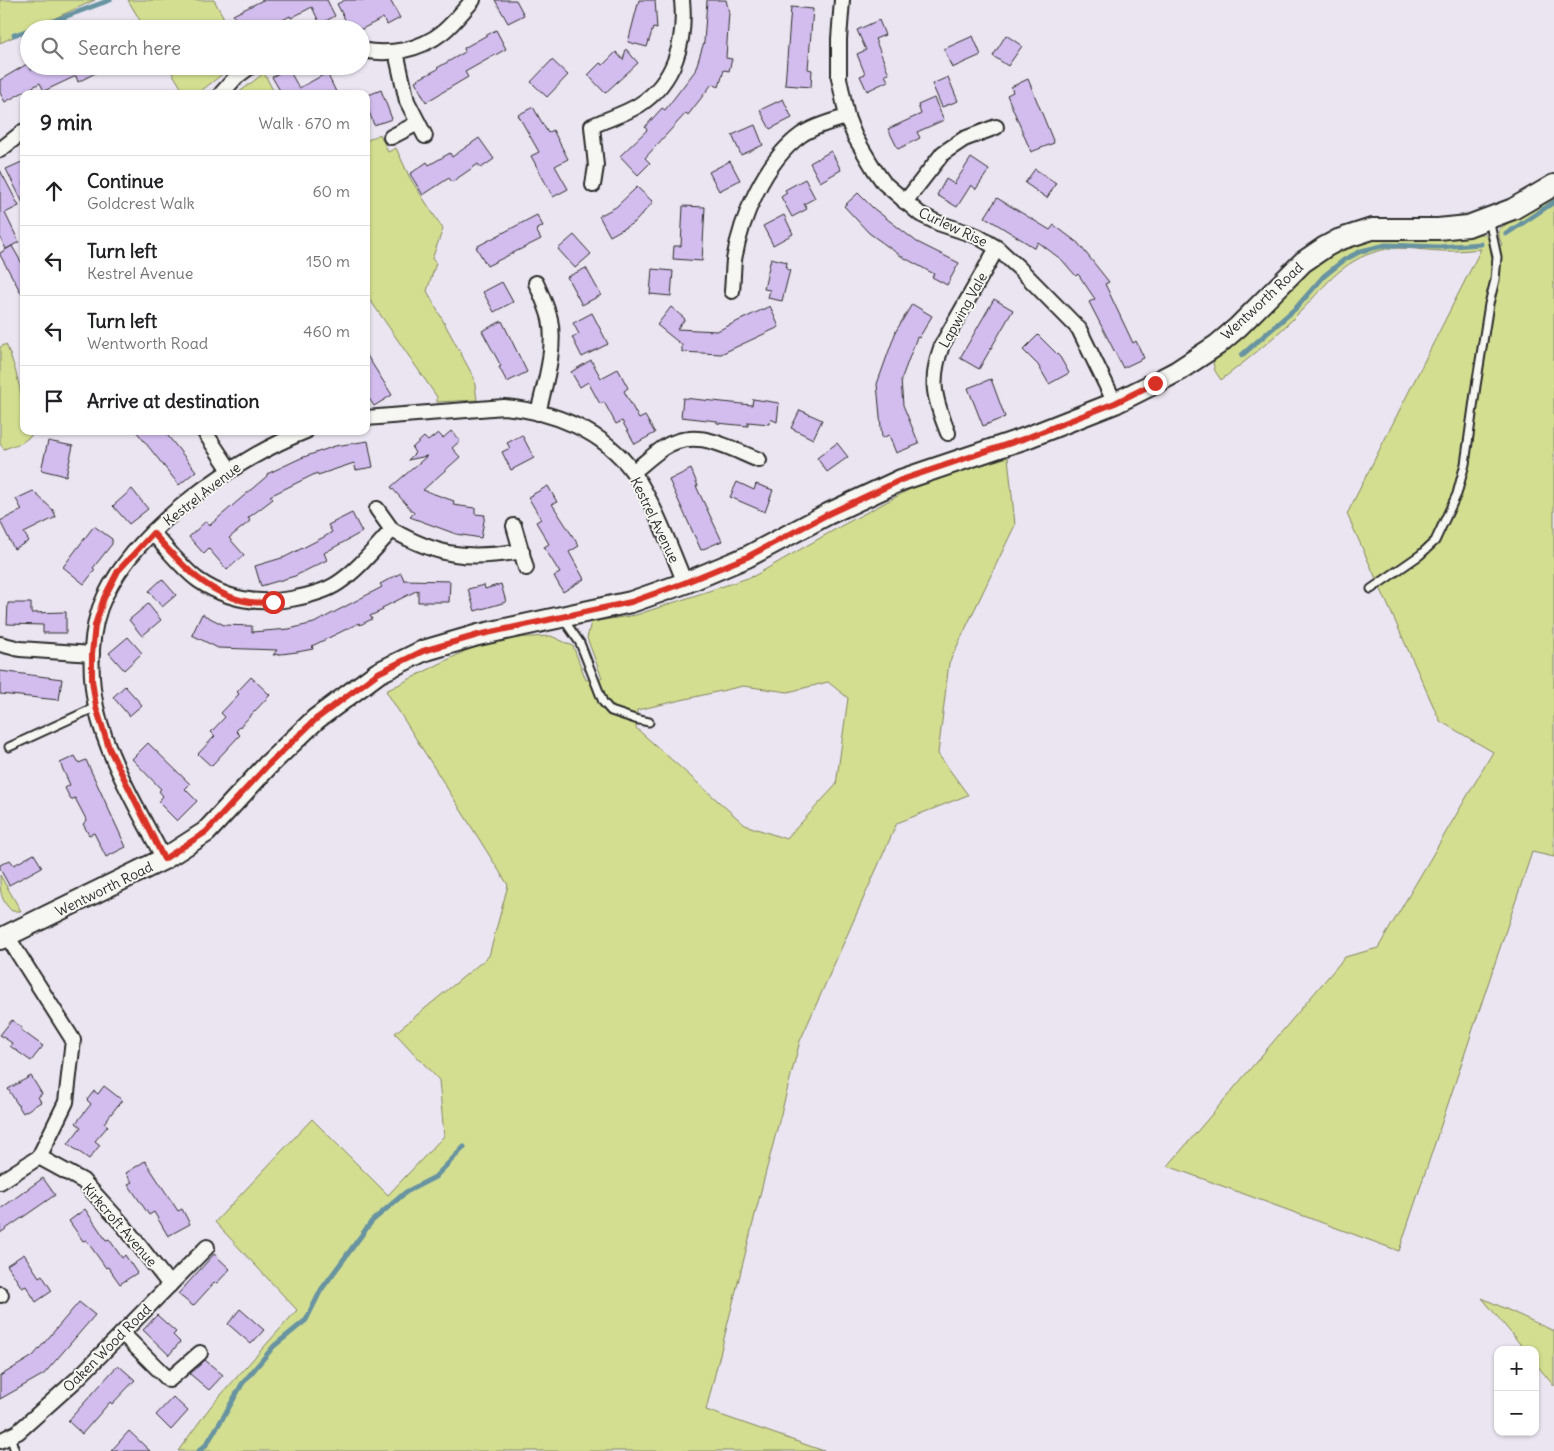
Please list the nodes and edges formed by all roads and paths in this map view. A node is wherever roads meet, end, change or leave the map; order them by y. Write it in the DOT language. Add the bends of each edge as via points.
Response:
graph roads {
  1 [pos="473,0"];
  2 [pos="682,0"];
  3 [pos="842,0"];
  4 [pos="370,52"];
  5 [pos="396,52"];
  6 [pos="239,75"];
  7 [pos="225,90"];
  8 [pos="848,117"];
  9 [pos="418,123"];
  10 [pos="996,127"];
  11 [pos="20,133"];
  12 [pos="425,136"];
  13 [pos="391,137"];
  14 [pos="0,150"];
  15 [pos="593,185"];
  16 [pos="1554,185"];
  17 [pos="905,202"];
  18 [pos="1489,219"];
  19 [pos="997,248"];
  20 [pos="536,282"];
  21 [pos="732,291"];
  22 [pos="1115,403"];
  23 [pos="538,413"];
  24 [pos="370,418"];
  25 [pos="948,433"];
  26 [pos="207,435"];
  27 [pos="296,435"];
  28 [pos="759,460"];
  29 [pos="230,470"];
  30 [pos="633,472"];
  31 [pos="377,509"];
  32 [pos="514,526"];
  33 [pos="392,530"];
  34 [pos="153,533"];
  35 [pos="522,551"];
  36 [pos="526,568"];
  37 [pos="684,583"];
  38 [pos="1371,589"];
  39 [pos="562,617"];
  40 [pos="0,644"];
  41 [pos="92,654"];
  42 [pos="96,707"];
  43 [pos="649,722"];
  44 [pos="9,747"];
  45 [pos="164,859"];
  46 [pos="2,933"];
  47 [pos="38,1157"];
  48 [pos="0,1182"];
  49 [pos="207,1246"];
  50 [pos="170,1285"];
  51 [pos="122,1333"];
  52 [pos="200,1353"];
  53 [pos="5,1438"];
  54 [pos="15,1451"];
  1 -- 5 [label="street" via="430,41"];
  2 -- 15 [label="street" via="681,44 671,71 657,91 638,105 592,126 596,166"];
  3 -- 8 [label="street, Curlew Rise" via="839,78"];
  4 -- 5 [label="street"];
  5 -- 9 [label="street" via="407,101"];
  6 -- 7 [label="street"];
  8 -- 17 [label="street, Curlew Rise" via="855,137 874,169"];
  8 -- 21 [label="street" via="802,134 781,154 769,172 746,214 734,262"];
  9 -- 12 [label="street"];
  9 -- 13 [label="street"];
  10 -- 17 [label="street" via="964,139 943,153"];
  11 -- 14 [label="street"];
  16 -- 18 [label="street, Wentworth Road"];
  17 -- 19 [label="street, Curlew Rise" via="920,214 977,236"];
  18 -- 22 [label="street, Wentworth Road" via="1448,229 1372,229 1325,246 1303,262 1238,327 1210,350 1176,372"];
  18 -- 38 [label="lane" via="1497,257 1495,280 1465,464 1457,494 1435,541"];
  19 -- 22 [label="street, Curlew Rise" via="1079,329"];
  19 -- 25 [label="street, Lapwing Vale" via="942,345 934,372 940,412"];
  20 -- 23 [label="street" via="550,320 551,338 548,371"];
  22 -- 37 [label="street, Wentworth Road" via="1026,438 901,480 747,557"];
  23 -- 24 [label="street, Kestrel Avenue" via="504,407"];
  23 -- 30 [label="street, Kestrel Avenue" via="585,430 608,445"];
  26 -- 29 [label="street"];
  27 -- 29 [label="street, Kestrel Avenue"];
  28 -- 30 [label="street" via="714,441 686,438 662,448"];
  29 -- 34 [label="street, Kestrel Avenue"];
  30 -- 37 [label="street, Kestrel Avenue"];
  31 -- 33 [label="street"];
  32 -- 35 [label="street"];
  33 -- 34 [label="street" via="337,583 318,592 273,602 249,602 222,593 197,579"];
  33 -- 35 [label="street" via="451,555 488,556"];
  34 -- 41 [label="street, Kestrel Avenue" via="118,571 104,598 95,625"];
  35 -- 36 [label="street"];
  37 -- 39 [label="street, Wentworth Road" via="631,602"];
  39 -- 43 [label="lane" via="580,643 603,702 611,711"];
  39 -- 45 [label="street, Wentworth Road" via="423,651 378,673 316,719 206,832"];
  40 -- 41 [label="street" via="20,649"];
  41 -- 42 [label="street, Kestrel Avenue"];
  42 -- 44 [label="lane"];
  42 -- 45 [label="street, Kestrel Avenue" via="109,748"];
  45 -- 46 [label="street, Wentworth Road"];
  46 -- 47 [label="street" via="73,1040 66,1102"];
  47 -- 48 [label="street"];
  47 -- 50 [label="street, Kirkcroft Avenue" via="83,1181 124,1226"];
  49 -- 50 [label="street, Oaken Wood Road"];
  50 -- 51 [label="street, Oaken Wood Road"];
  51 -- 52 [label="street" via="169,1380"];
  51 -- 53 [label="street, Oaken Wood Road" via="76,1380 18,1432"];
  53 -- 54 [label="lane"];
}
